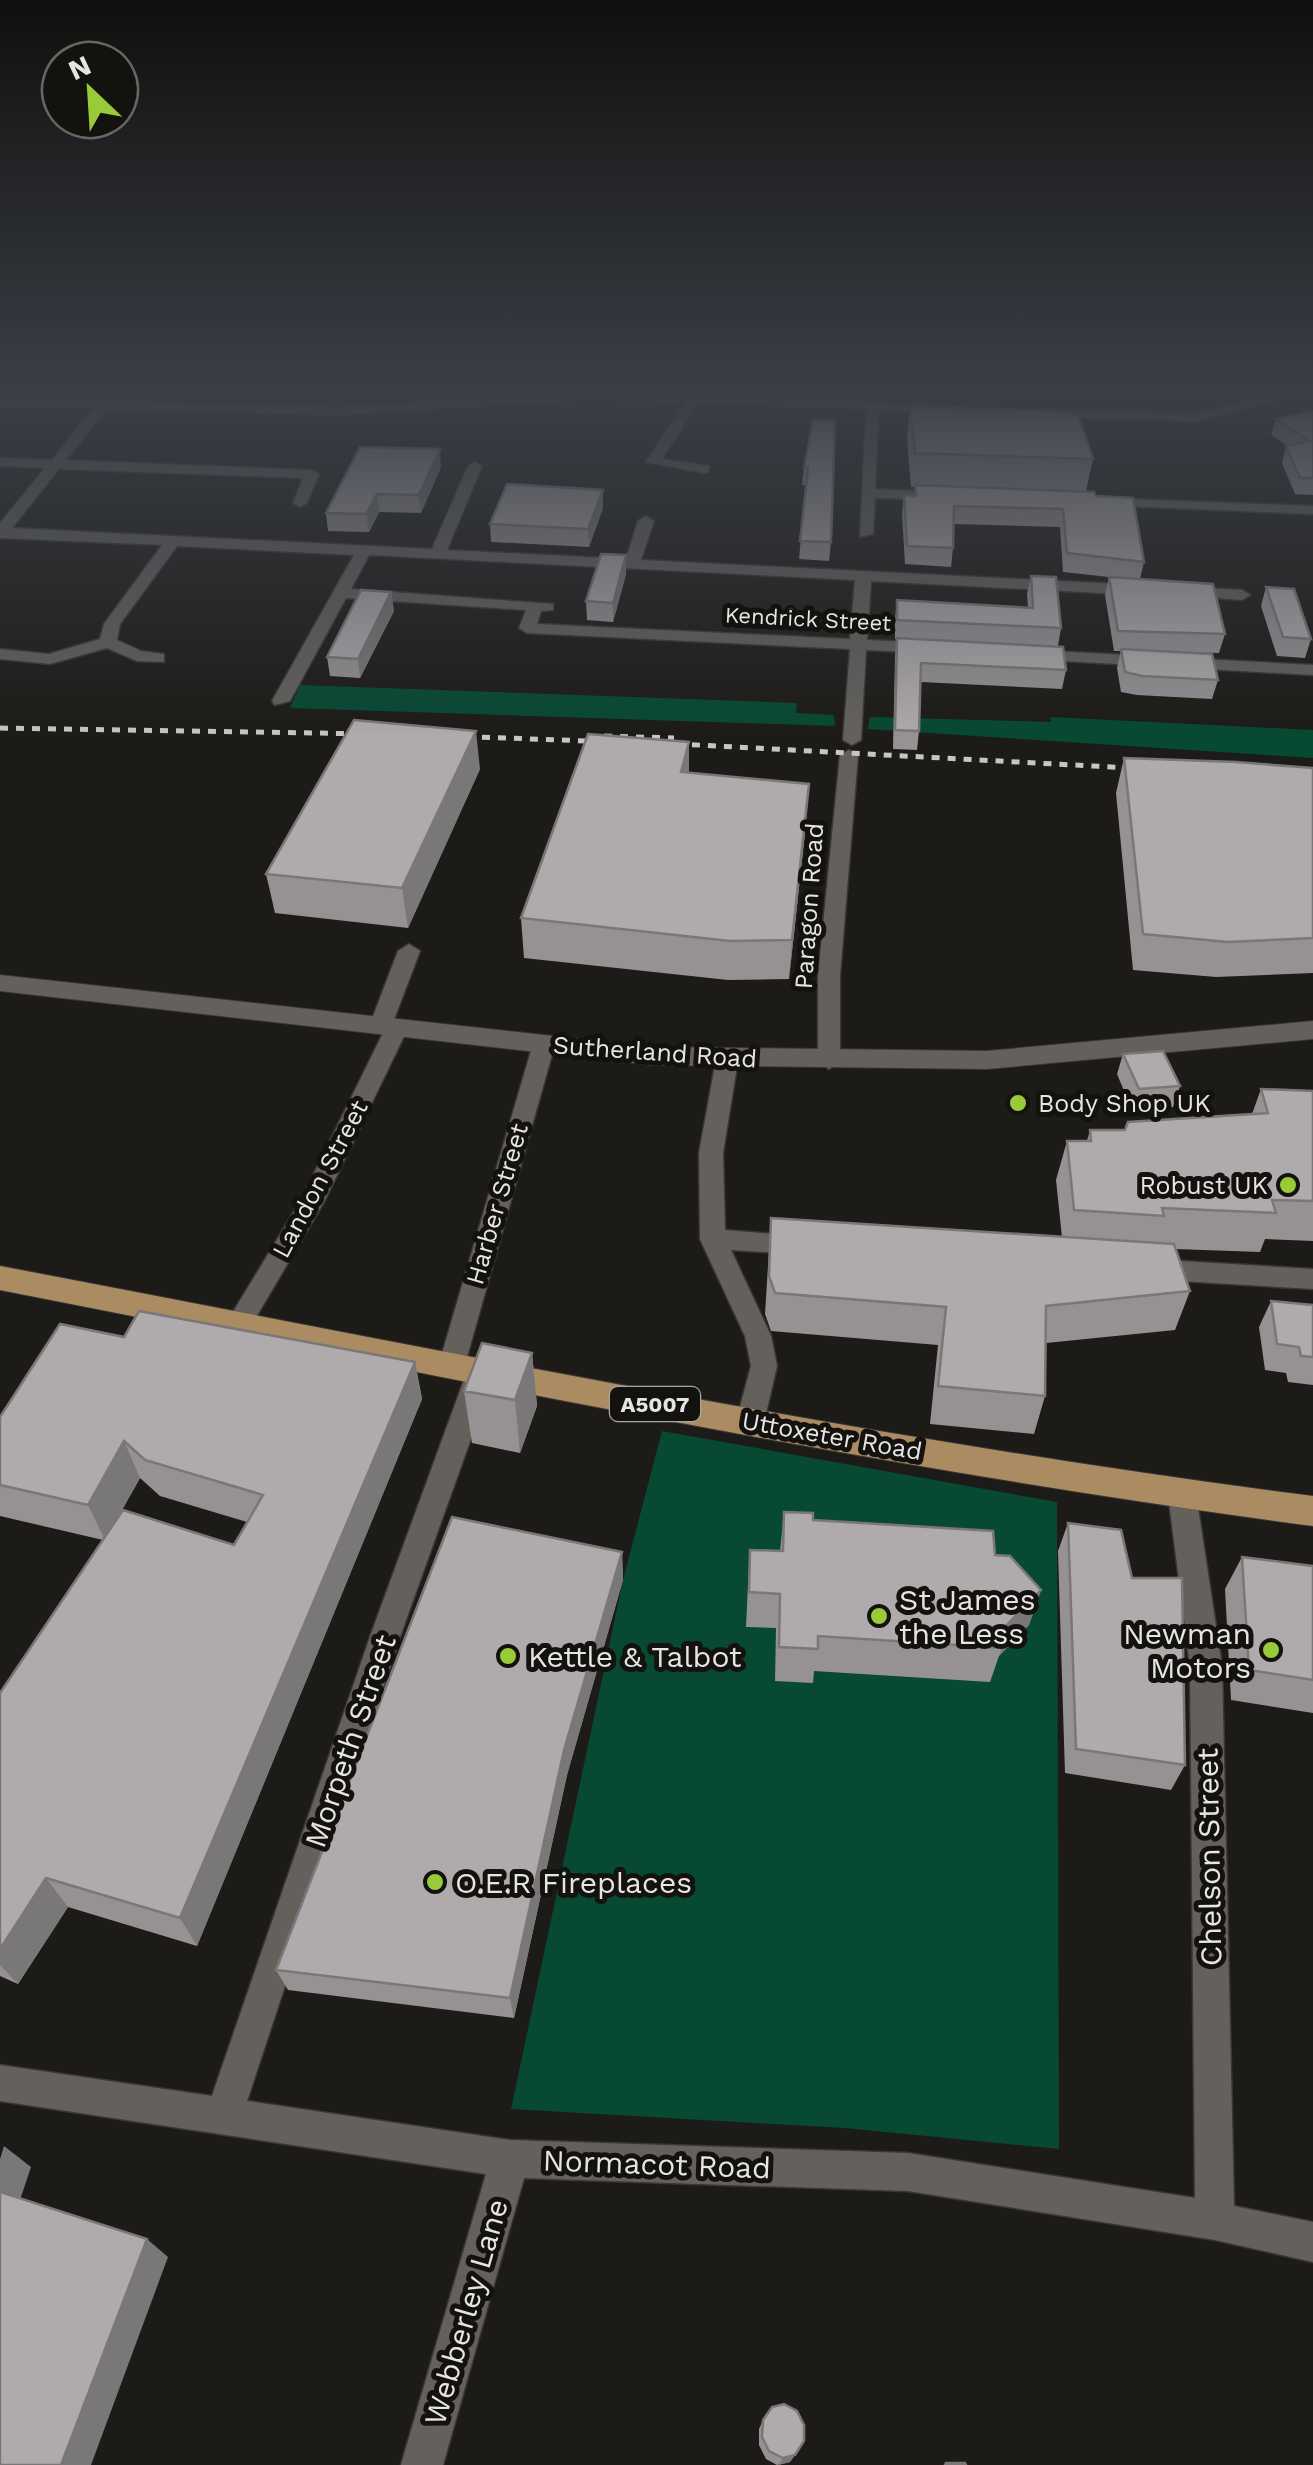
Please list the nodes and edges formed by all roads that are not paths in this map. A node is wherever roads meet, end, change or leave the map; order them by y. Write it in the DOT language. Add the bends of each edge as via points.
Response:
graph roads {
  1 [pos="21,507"];
  2 [pos="458,507"];
  3 [pos="867,507"];
  4 [pos="1230,507"];
  5 [pos="1313,510"];
  6 [pos="646,521"];
  7 [pos="0,532"];
  8 [pos="865,534"];
  9 [pos="172,541"];
  10 [pos="364,550"];
  11 [pos="438,554"];
  12 [pos="632,565"];
  13 [pos="863,576"];
  14 [pos="342,592"];
  15 [pos="1242,595"];
  16 [pos="108,642"];
  17 [pos="859,644"];
  18 [pos="952,650"];
  19 [pos="1007,653"];
  20 [pos="0,654"];
  21 [pos="158,658"];
  22 [pos="1313,670"];
  23 [pos="266,684"];
  24 [pos="409,951"];
  25 [pos="0,983"];
  26 [pos="388,1028"];
  27 [pos="1313,1030"];
  28 [pos="544,1044"];
  29 [pos="727,1060"];
  30 [pos="829,1061"];
  31 [pos="713,1239"];
  32 [pos="823,1247"];
  33 [pos="1114,1266"];
  34 [pos="0,1278"];
  35 [pos="1313,1278"];
  36 [pos="238,1327"];
  37 [pos="467,1367"];
  38 [pos="750,1422"];
  39 [pos="1182,1494"];
  40 [pos="1313,1511"];
  41 [pos="0,2082"];
  42 [pos="224,2114"];
  43 [pos="510,2159"];
  44 [pos="1216,2221"];
  45 [pos="1313,2242"];
  46 [pos="422,2465"];
  1 -- 7 [label="street"];
  2 -- 11 [label="street"];
  3 -- 8 [label="street"];
  4 -- 5 [label="street"];
  6 -- 12 [label="street"];
  7 -- 9 [label="street"];
  9 -- 10 [label="street"];
  9 -- 16 [label="street" via="112,624"];
  10 -- 11 [label="street"];
  10 -- 14 [label="street"];
  11 -- 12 [label="street"];
  12 -- 13 [label="street"];
  13 -- 15 [label="street"];
  13 -- 17 [label="street, Paragon Road"];
  14 -- 17 [label="street, Kendrick Street" via="543,607 527,628 539,636"];
  14 -- 23 [label="street" via="285,694"];
  16 -- 20 [label="street" via="50,659"];
  16 -- 21 [label="street"];
  17 -- 18 [label="street, Kendrick Street"];
  17 -- 30 [label="street, Paragon Road" via="829,976"];
  19 -- 22 [label="street"];
  24 -- 26 [label="street, Landon Street"];
  25 -- 26 [label="street, Sutherland Road"];
  26 -- 28 [label="street, Sutherland Road"];
  26 -- 36 [label="street, Landon Street" via="312,1202"];
  27 -- 30 [label="street, Sutherland Road" via="986,1060"];
  28 -- 29 [label="street, Sutherland Road"];
  28 -- 37 [label="street, Harber Street" via="502,1176"];
  29 -- 30 [label="street, Sutherland Road"];
  29 -- 31 [label="street" via="711,1152"];
  31 -- 32 [label="street"];
  31 -- 38 [label="street" via="758,1336 764,1366"];
  33 -- 35 [label="street"];
  34 -- 36 [label="main road, Uttoxeter Road / A5007"];
  36 -- 37 [label="main road, Uttoxeter Road / A5007"];
  37 -- 38 [label="main road, Uttoxeter Road / A5007"];
  37 -- 42 [label="street, Morpeth Street" via="386,1634"];
  38 -- 39 [label="main road, Uttoxeter Road / A5007"];
  39 -- 40 [label="main road, Uttoxeter Road / A5007"];
  39 -- 44 [label="street, Chelson Street" via="1206,1666"];
  41 -- 42 [label="street, Normacot Road"];
  42 -- 43 [label="street, Normacot Road"];
  43 -- 44 [label="street, Normacot Road" via="908,2172"];
  43 -- 46 [label="street, Webberley Lane"];
  44 -- 45 [label="street, Normacot Road"];
}
